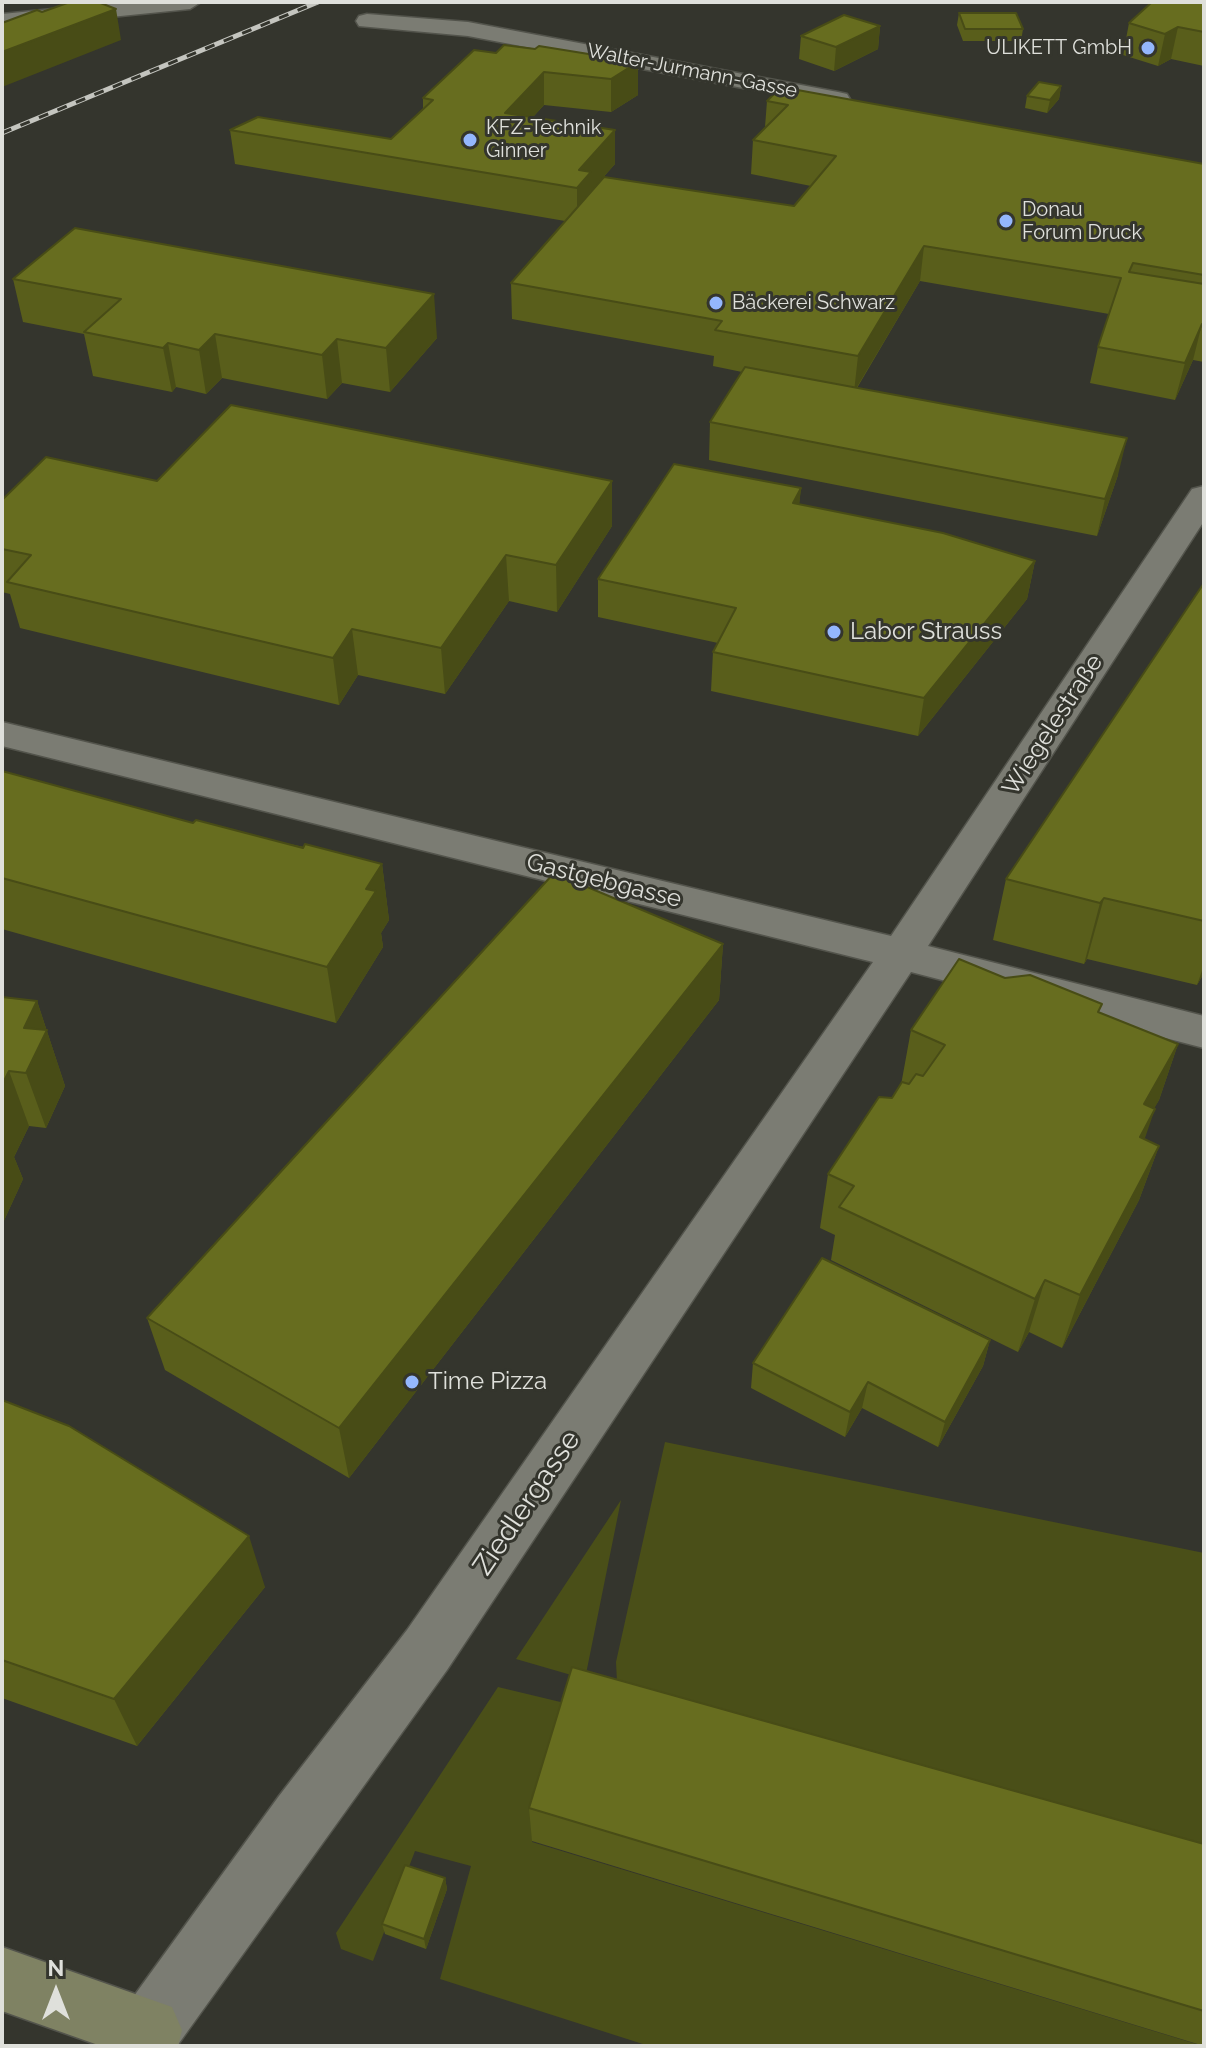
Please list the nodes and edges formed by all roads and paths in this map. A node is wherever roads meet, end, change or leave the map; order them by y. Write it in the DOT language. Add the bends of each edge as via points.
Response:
graph roads {
  1 [pos="190,2"];
  2 [pos="2,21"];
  3 [pos="367,21"];
  4 [pos="861,103"];
  5 [pos="1204,496"];
  6 [pos="2,734"];
  7 [pos="901,954"];
  8 [pos="1204,1032"];
  9 [pos="2,1979"];
  10 [pos="147,2038"];
  1 -- 2 [label="street"];
  3 -- 4 [label="street, Walter-Jurmann-Gasse" via="468,29"];
  5 -- 7 [label="street, Wiegelestraße"];
  6 -- 7 [label="street, Gastgebgasse"];
  7 -- 8 [label="street, Gastgebgasse"];
  7 -- 10 [label="street, Ziedlergasse" via="427,1650"];
  9 -- 10 [label="street"];
}
